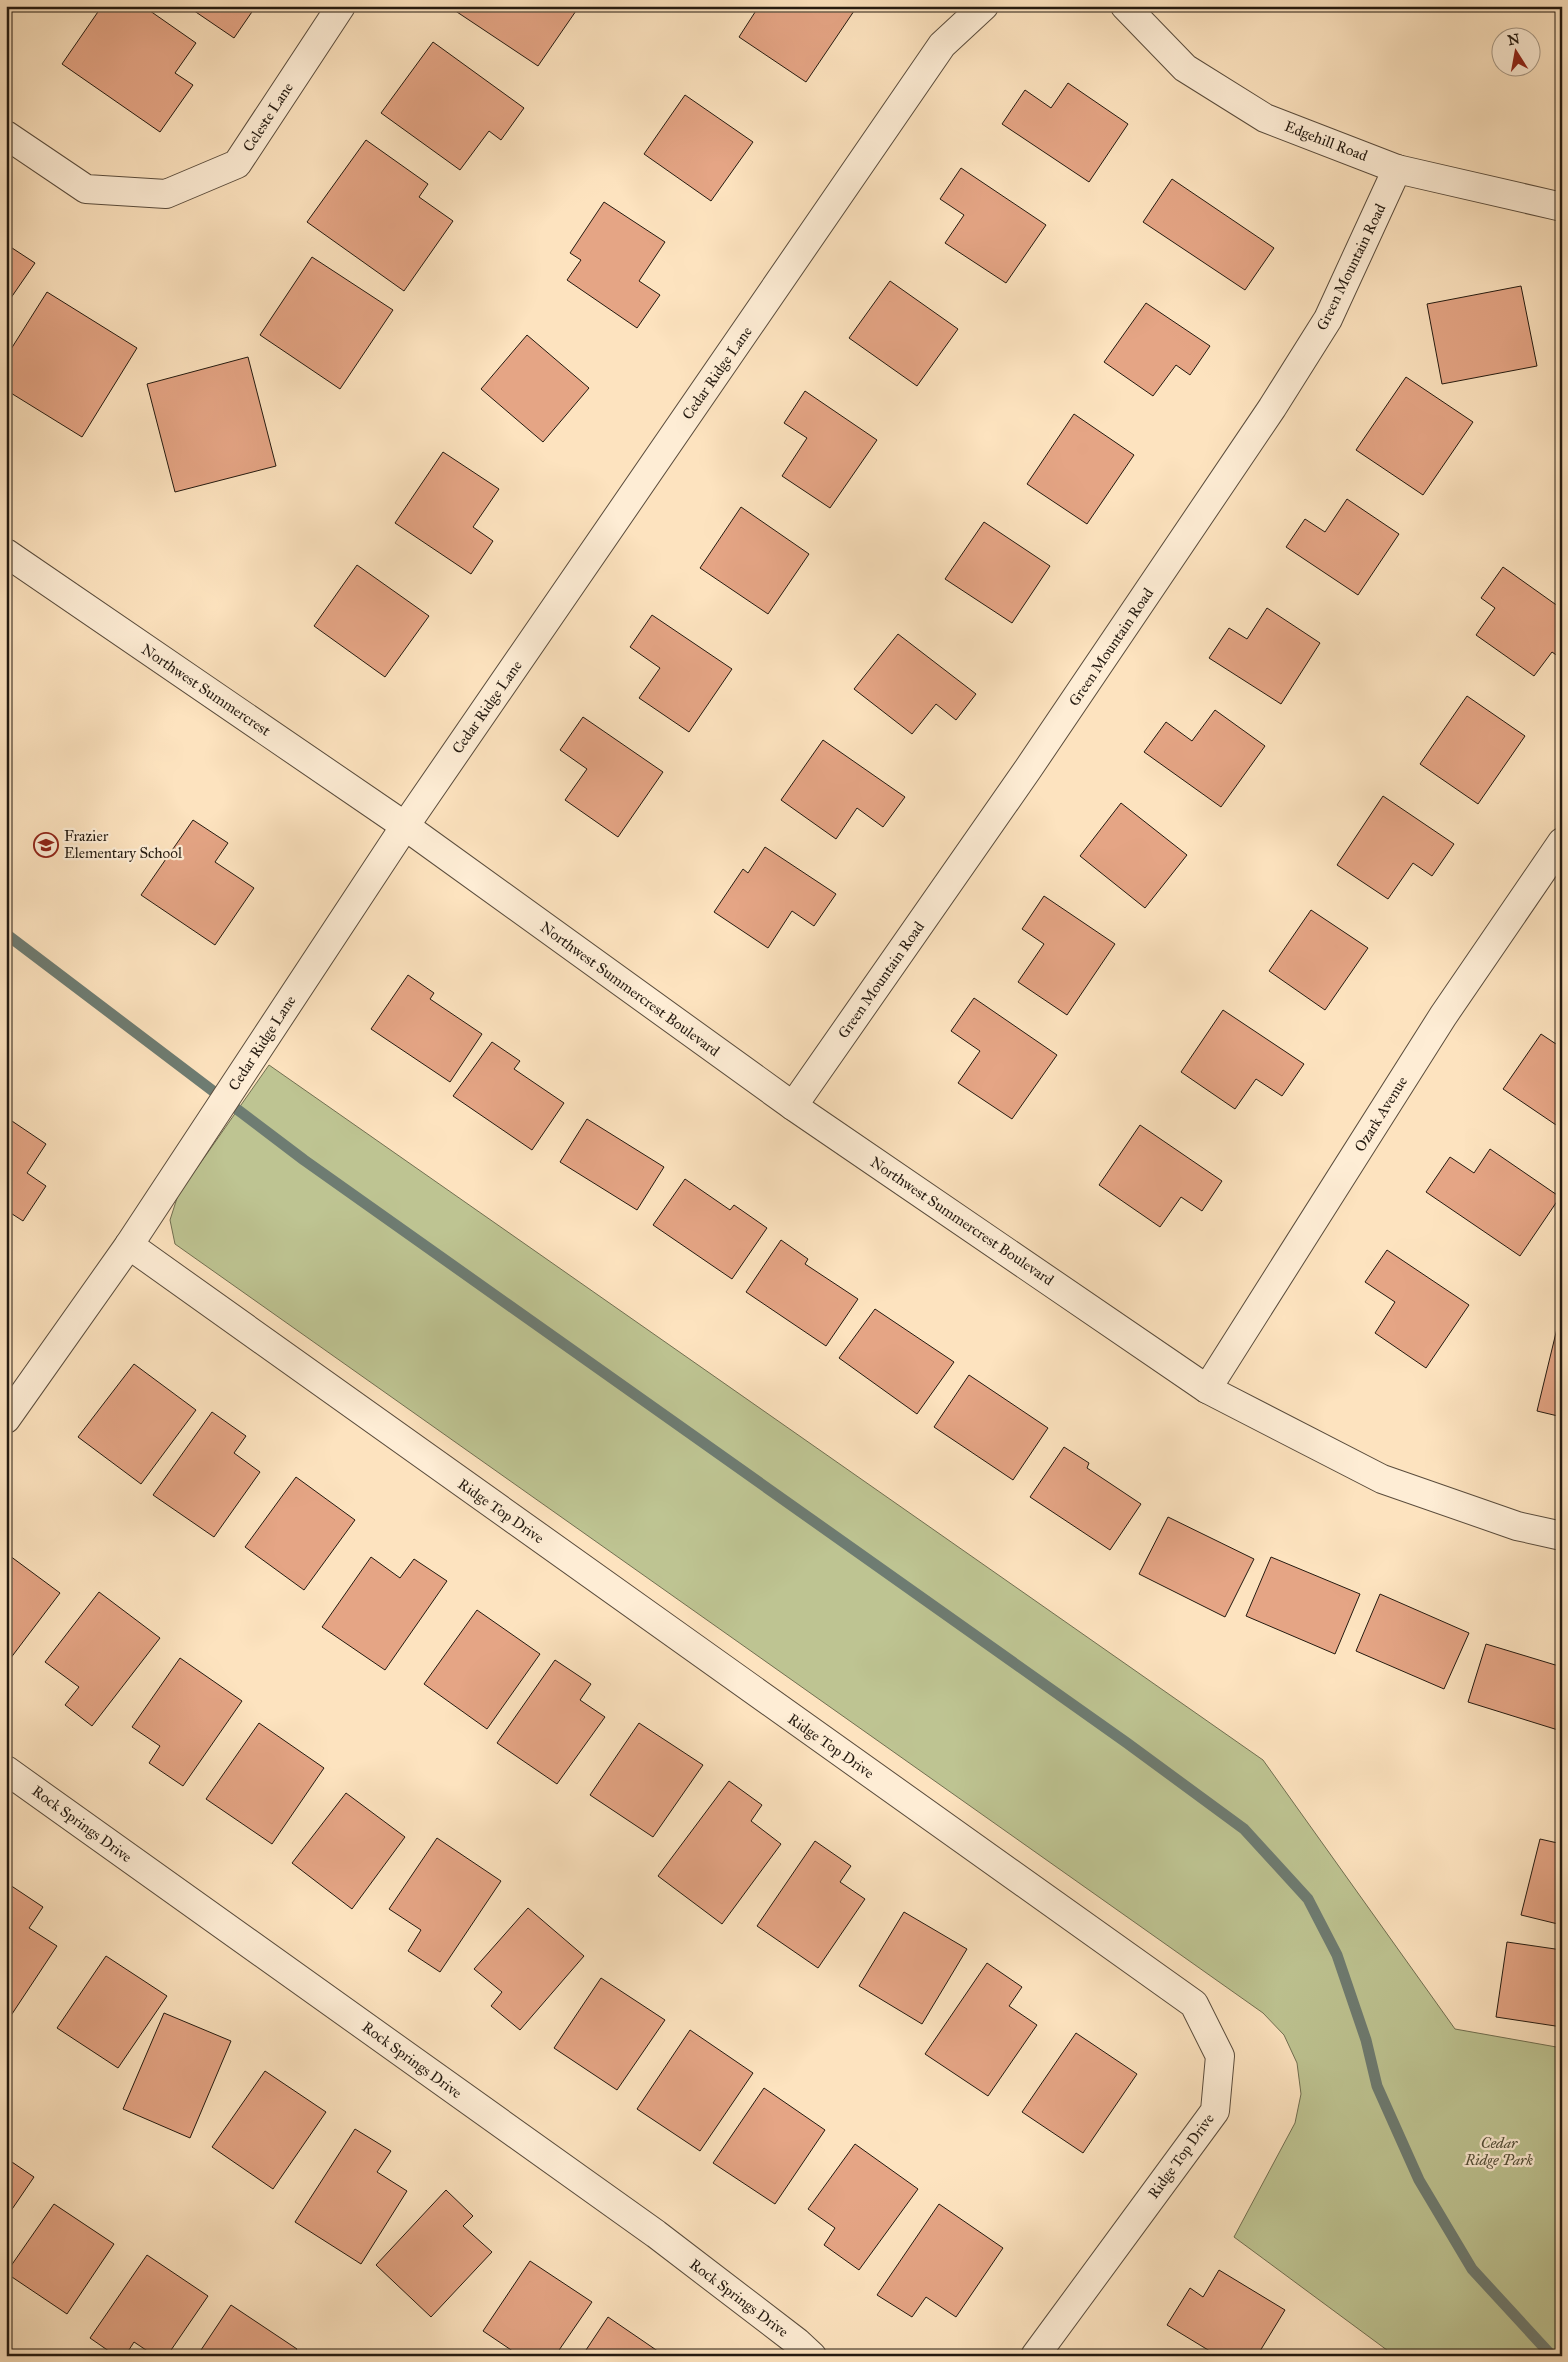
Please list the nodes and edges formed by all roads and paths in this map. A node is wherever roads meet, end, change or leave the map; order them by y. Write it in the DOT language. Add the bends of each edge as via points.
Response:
graph roads {
  1 [pos="341,6"];
  2 [pos="984,6"];
  3 [pos="1125,6"];
  4 [pos="6,135"];
  5 [pos="1397,169"];
  6 [pos="1562,207"];
  7 [pos="6,553"];
  8 [pos="405,826"];
  9 [pos="1562,842"];
  10 [pos="792,1106"];
  11 [pos="129,1245"];
  12 [pos="1208,1389"];
  13 [pos="6,1419"];
  14 [pos="1562,1536"];
  15 [pos="6,1770"];
  16 [pos="812,2356"];
  17 [pos="1035,2356"];
  1 -- 4 [label="street, Celeste Lane" via="237,164 166,194 86,189"];
  2 -- 8 [label="street, Cedar Ridge Lane" via="942,45"];
  3 -- 5 [label="street, Edgehill Road" via="1185,68 1265,118"];
  5 -- 6 [label="street, Edgehill Road"];
  5 -- 10 [label="street, Green Mountain Road" via="1328,319 1272,408 1028,769"];
  7 -- 8 [label="street, Northwest Summercrest"];
  8 -- 10 [label="street, Northwest Summercrest Boulevard"];
  8 -- 11 [label="street, Cedar Ridge Lane"];
  9 -- 12 [label="street, Ozark Avenue" via="1443,1016"];
  10 -- 12 [label="street, Northwest Summercrest Boulevard"];
  11 -- 13 [label="street, Cedar Ridge Lane"];
  11 -- 17 [label="street, Ridge Top Drive" via="1194,2004 1220,2056 1215,2111"];
  12 -- 14 [label="street, Northwest Summercrest Boulevard" via="1382,1479 1517,1526"];
  15 -- 16 [label="street, Rock Springs Drive" via="656,2234"];
}
